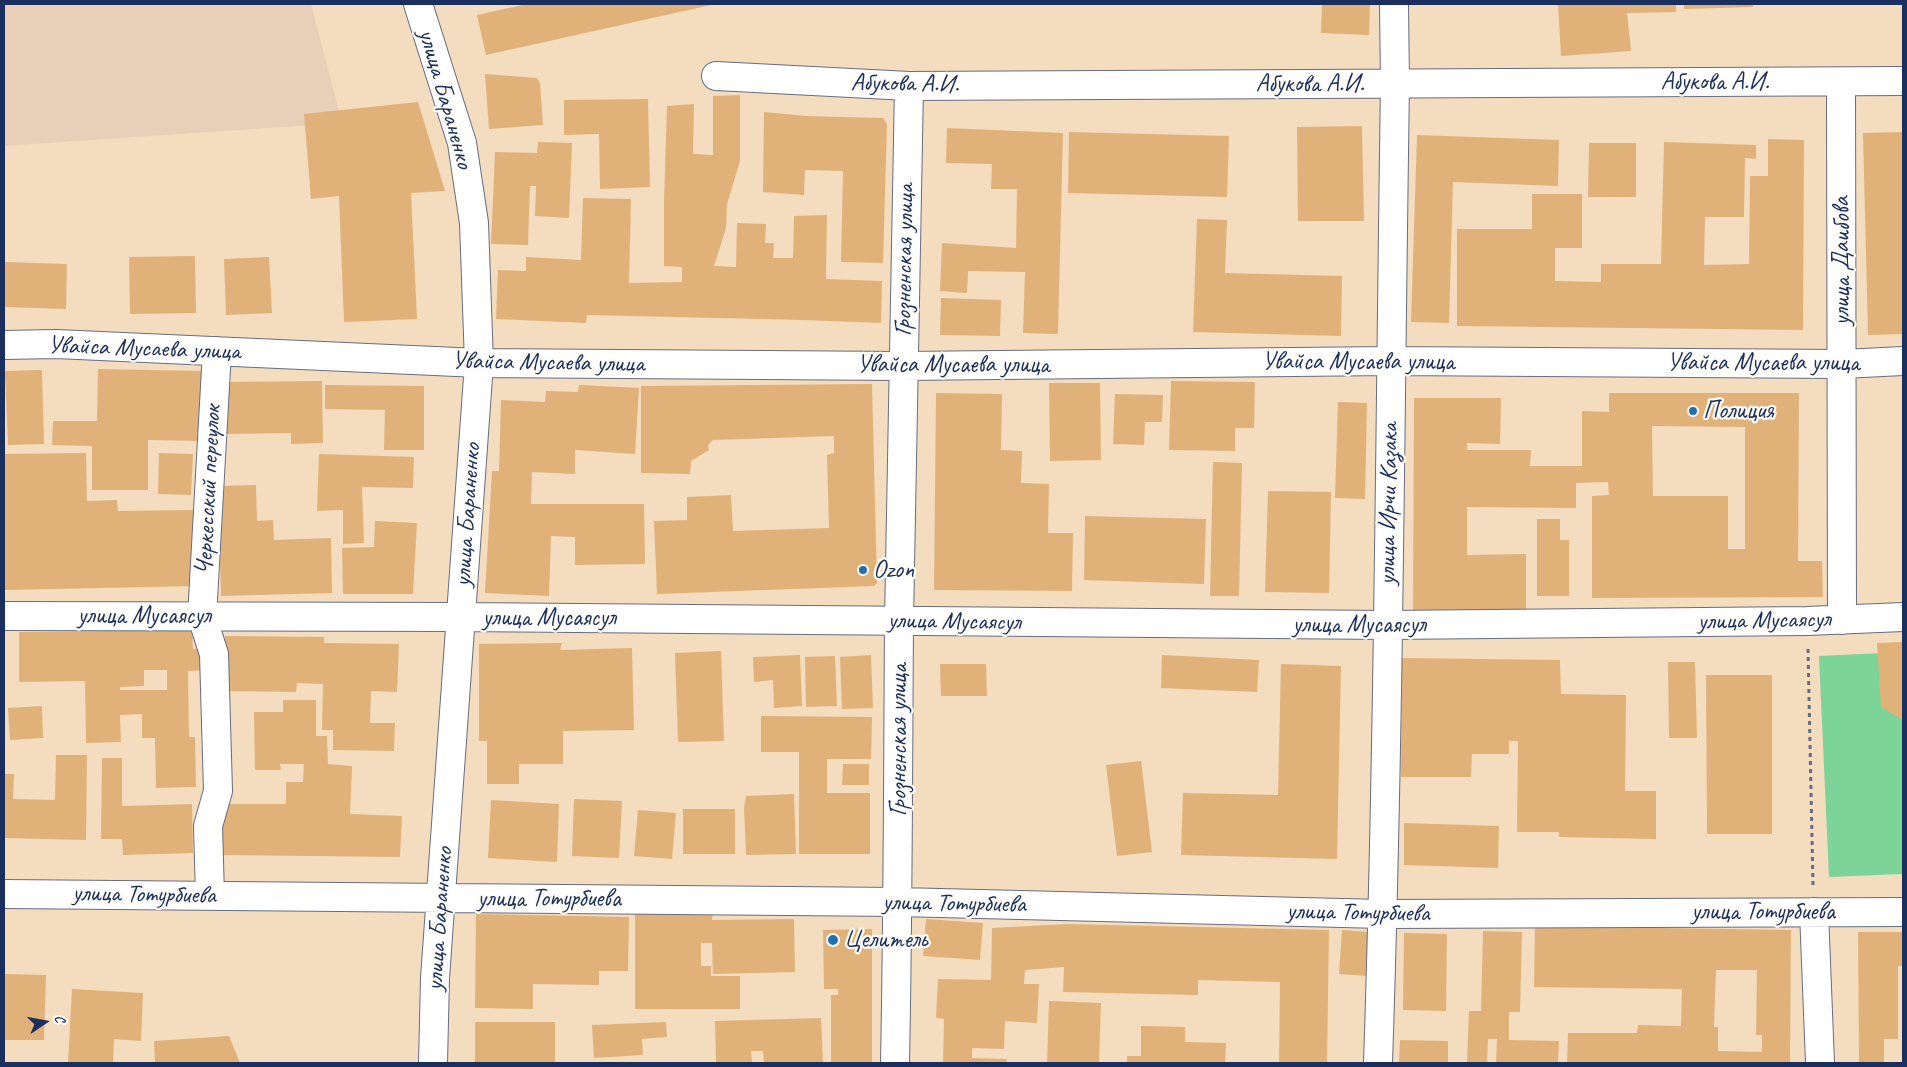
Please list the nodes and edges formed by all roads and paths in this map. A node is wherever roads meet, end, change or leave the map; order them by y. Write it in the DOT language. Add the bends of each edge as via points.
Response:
graph roads {
  1 [pos="418,4"];
  2 [pos="1394,4"];
  3 [pos="716,76"];
  4 [pos="1903,81"];
  5 [pos="1841,82"];
  6 [pos="1396,84"];
  7 [pos="909,86"];
  8 [pos="4,345"];
  9 [pos="217,351"];
  10 [pos="1391,361"];
  11 [pos="1903,361"];
  12 [pos="479,363"];
  13 [pos="1842,364"];
  14 [pos="902,366"];
  15 [pos="4,616"];
  16 [pos="202,617"];
  17 [pos="461,617"];
  18 [pos="1903,617"];
  19 [pos="1842,620"];
  20 [pos="899,621"];
  21 [pos="1807,621"];
  22 [pos="1388,625"];
  23 [pos="4,894"];
  24 [pos="210,896"];
  25 [pos="442,898"];
  26 [pos="899,902"];
  27 [pos="1814,912"];
  28 [pos="1903,912"];
  29 [pos="1383,914"];
  30 [pos="434,1063"];
  31 [pos="895,1063"];
  32 [pos="1378,1063"];
  33 [pos="1820,1063"];
  1 -- 12 [label="street, улица Бараненко" via="462,143 474,223"];
  2 -- 6 [label="street, улица Ирчи Казака"];
  3 -- 7 [label="street, Абукова А.И."];
  4 -- 5 [label="street, Абукова А.И."];
  5 -- 6 [label="street, Абукова А.И."];
  5 -- 13 [label="street, улица Даибова"];
  6 -- 7 [label="street, Абукова А.И."];
  6 -- 10 [label="street, улица Ирчи Казака"];
  7 -- 14 [label="street, Грозненская улица"];
  8 -- 9 [label="street, Увайса Мусаева улица"];
  9 -- 12 [label="street, Увайса Мусаева улица"];
  9 -- 16 [label="street, Черкесский переулок"];
  10 -- 13 [label="street, Увайса Мусаева улица"];
  10 -- 14 [label="street, Увайса Мусаева улица"];
  10 -- 22 [label="street, улица Ирчи Казака"];
  11 -- 13 [label="street, Увайса Мусаева улица"];
  12 -- 14 [label="street, Увайса Мусаева улица"];
  12 -- 17 [label="street, улица Бараненко"];
  13 -- 19 [label="street, улица Даибова"];
  14 -- 20 [label="street, Грозненская улица"];
  15 -- 16 [label="street, улица Мусаясул"];
  16 -- 17 [label="street, улица Мусаясул"];
  16 -- 24 [label="street, Черкесский переулок" via="214,654 218,791 208,826"];
  17 -- 20 [label="street, улица Мусаясул"];
  17 -- 25 [label="street, улица Бараненко"];
  18 -- 19 [label="street, улица Мусаясул"];
  19 -- 21 [label="street, улица Мусаясул"];
  20 -- 22 [label="street, улица Мусаясул"];
  20 -- 26 [label="street, Грозненская улица"];
  21 -- 22 [label="street, улица Мусаясул"];
  21 -- 27 [label="path"];
  22 -- 29 [label="street, улица Ирчи Казака"];
  23 -- 24 [label="street, улица Тотурбиева"];
  24 -- 25 [label="street, улица Тотурбиева"];
  25 -- 26 [label="street, улица Тотурбиева"];
  25 -- 30 [label="street, улица Бараненко" via="435,978"];
  26 -- 29 [label="street, улица Тотурбиева"];
  26 -- 31 [label="street, Грозненская улица"];
  27 -- 28 [label="street, улица Тотурбиева"];
  27 -- 29 [label="street, улица Тотурбиева"];
  27 -- 33 [label="street"];
  29 -- 32 [label="street, улица Ирчи Казака"];
}
